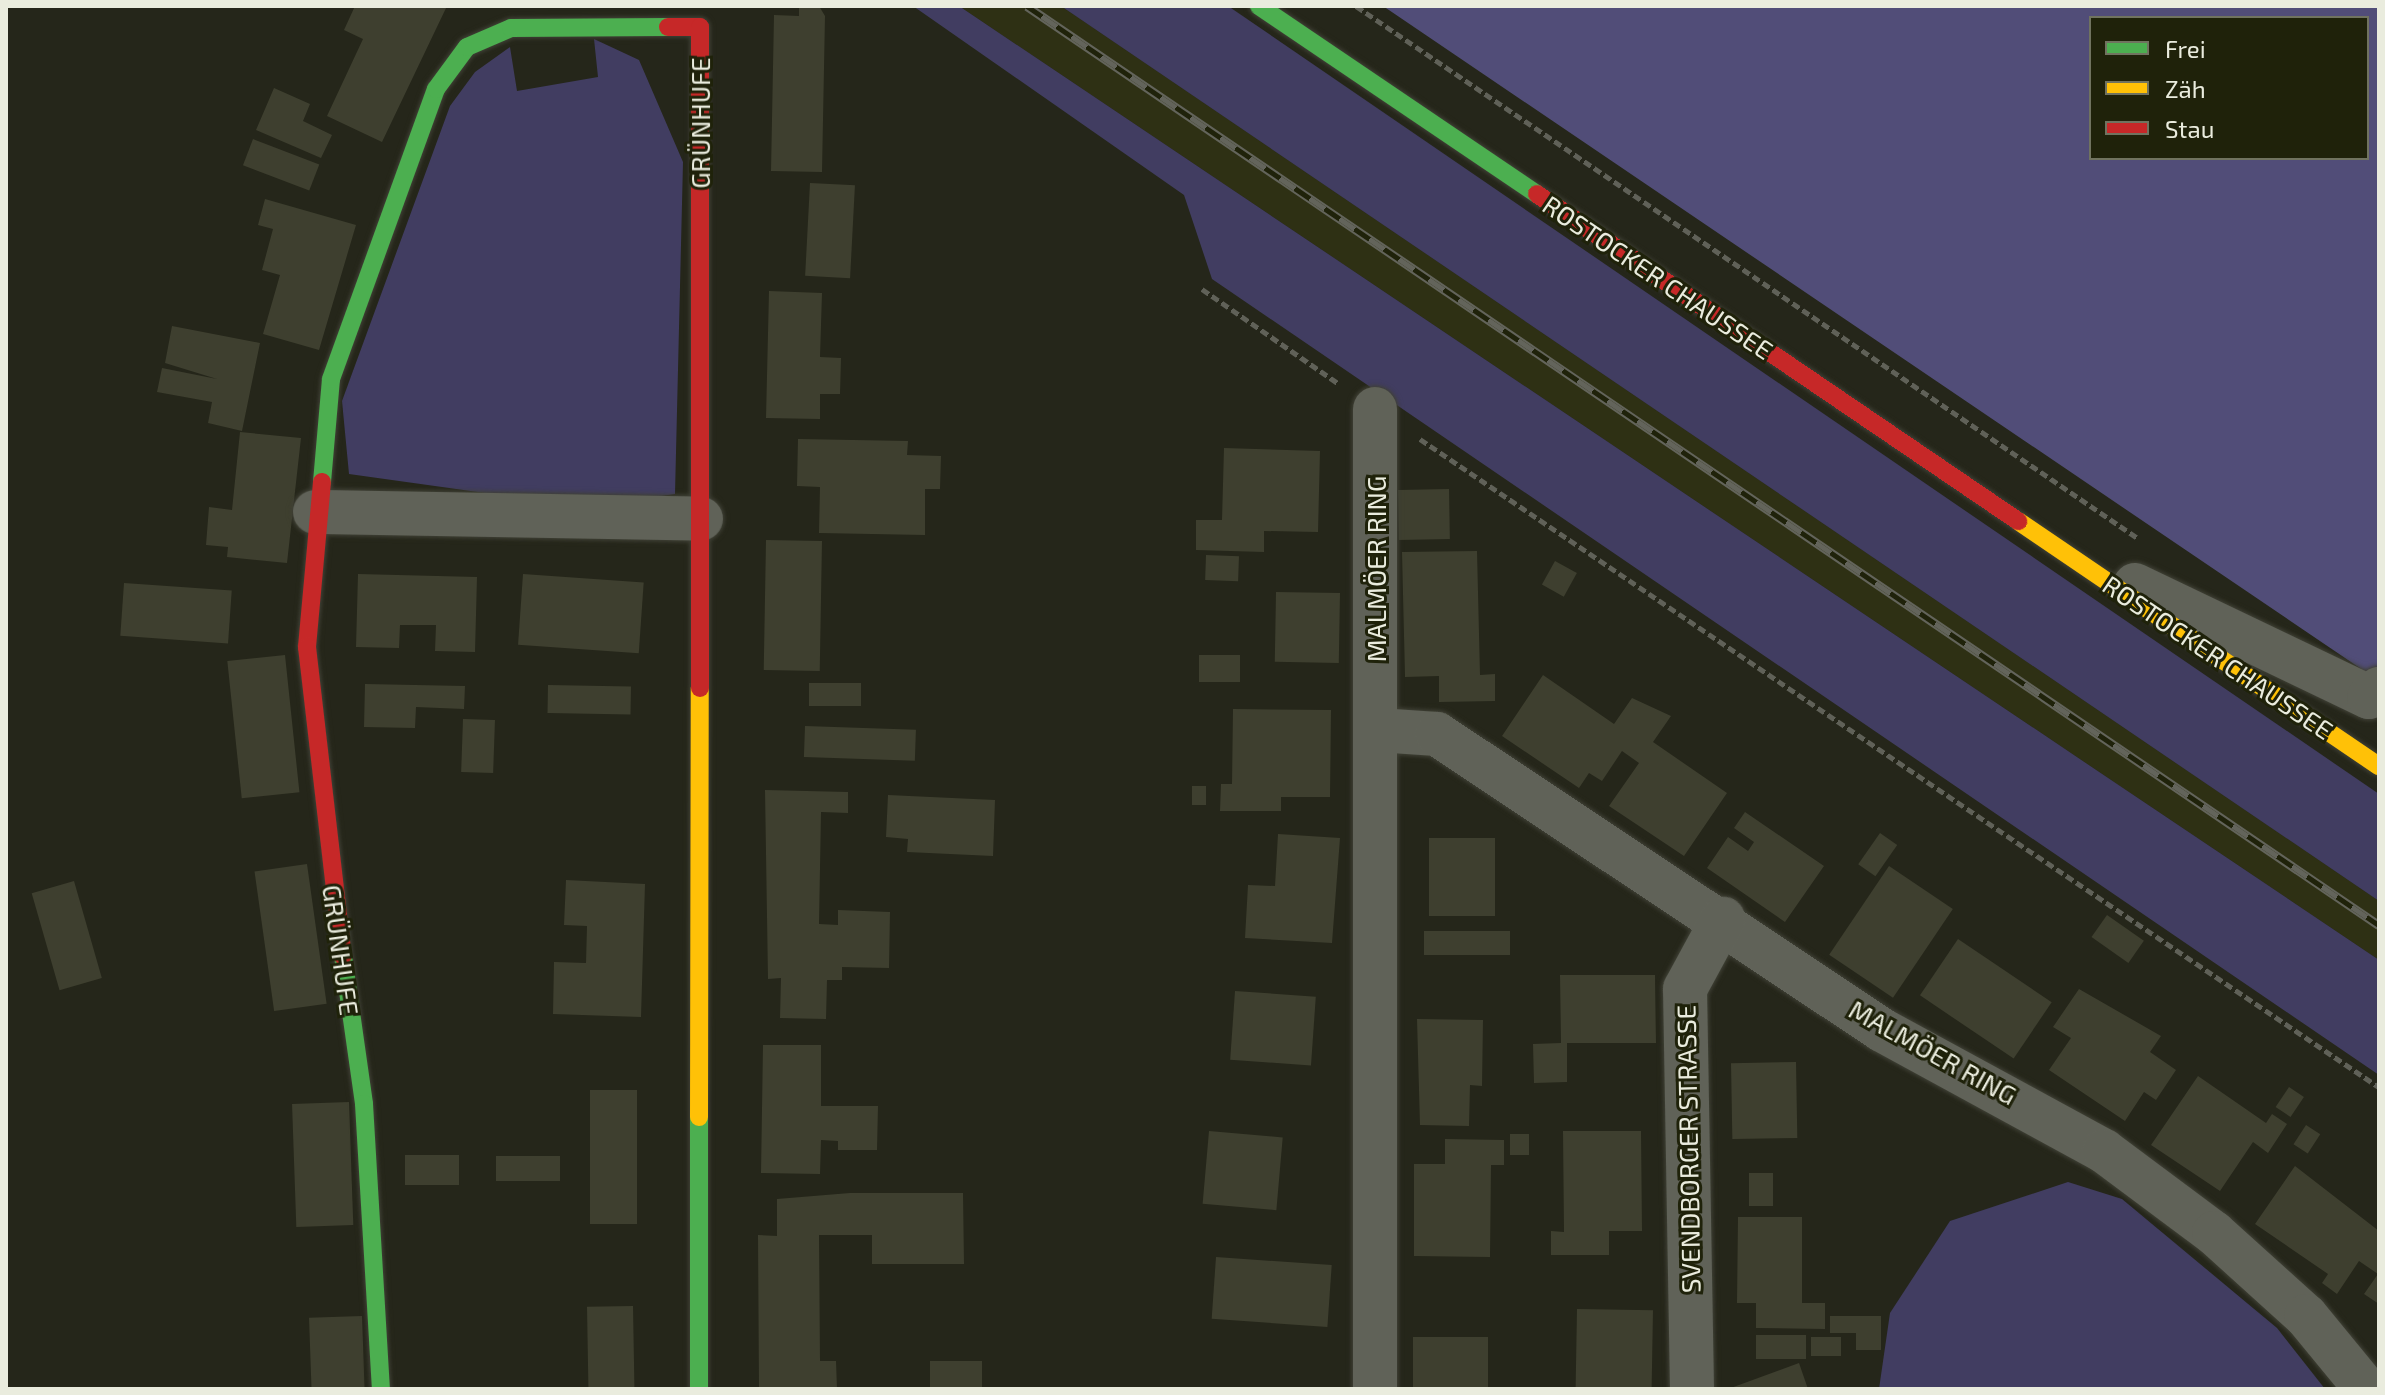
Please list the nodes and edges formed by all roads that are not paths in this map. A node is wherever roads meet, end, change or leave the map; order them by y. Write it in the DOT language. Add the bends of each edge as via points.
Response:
graph roads {
  1 [pos="1259,6"];
  2 [pos="1375,409"];
  3 [pos="315,512"];
  4 [pos="701,519"];
  5 [pos="2057,548"];
  6 [pos="2379,689"];
  7 [pos="1378,730"];
  8 [pos="2379,766"];
  9 [pos="1723,919"];
  10 [pos="381,1389"];
  11 [pos="699,1389"];
  12 [pos="1375,1389"];
  13 [pos="1692,1389"];
  14 [pos="2366,1389"];
  1 -- 5 [label="street, ROSTOCKER CHAUSSEE"];
  2 -- 7 [label="street, MALMÖER RING"];
  3 -- 4 [label="street"];
  3 -- 4 [label="street, GRÜNHUFE" via="331,379 436,89 467,47 511,28 700,27"];
  3 -- 10 [label="street, GRÜNHUFE" via="307,647 325,836 364,1104"];
  4 -- 11 [label="street, GRÜNHUFE"];
  5 -- 6 [label="street, ROSTOCKER CHAUSSEE" via="2369,697"];
  5 -- 8 [label="street, ROSTOCKER CHAUSSEE"];
  7 -- 9 [label="street, MALMÖER RING" via="1437,734"];
  7 -- 12 [label="street, MALMÖER RING"];
  9 -- 13 [label="street, SVENDBORGER STRASSE" via="1685,989"];
  9 -- 14 [label="street, MALMÖER RING" via="1882,1030 2104,1151 2237,1254 2306,1316"];
}
